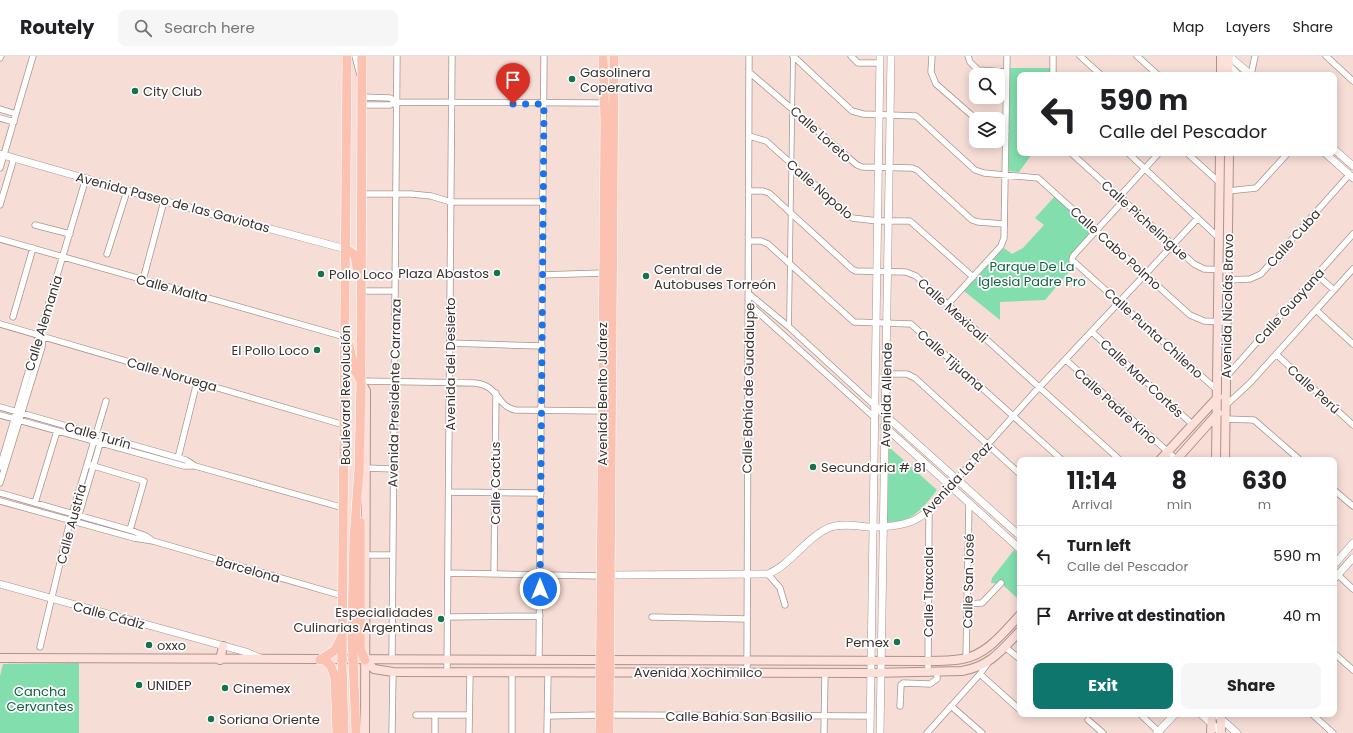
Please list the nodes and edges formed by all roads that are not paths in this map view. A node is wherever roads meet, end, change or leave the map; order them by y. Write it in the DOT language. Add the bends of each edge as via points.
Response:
graph roads {
  1 [pos="33,56"];
  2 [pos="347,56"];
  3 [pos="355,56"];
  4 [pos="362,56"];
  5 [pos="397,56"];
  6 [pos="452,56"];
  7 [pos="544,56"];
  8 [pos="603,56"];
  9 [pos="614,56"];
  10 [pos="749,56"];
  11 [pos="793,56"];
  12 [pos="851,56"];
  13 [pos="891,56"];
  14 [pos="932,56"];
  15 [pos="968,56"];
  16 [pos="1006,56"];
  17 [pos="1053,56"];
  18 [pos="1080,56"];
  19 [pos="1137,56"];
  20 [pos="1229,56"];
  21 [pos="1255,56"];
  22 [pos="1326,56"];
  23 [pos="1220,57"];
  24 [pos="880,60"];
  25 [pos="1228,65"];
  26 [pos="749,72"];
  27 [pos="1006,72"];
  28 [pos="1053,72"];
  29 [pos="1098,72"];
  30 [pos="1155,72"];
  31 [pos="1221,72"];
  32 [pos="1228,72"];
  33 [pos="1235,72"];
  34 [pos="1248,72"];
  35 [pos="1252,72"];
  36 [pos="362,81"];
  37 [pos="1353,81"];
  38 [pos="362,101"];
  39 [pos="397,102"];
  40 [pos="452,103"];
  41 [pos="604,103"];
  42 [pos="544,104"];
  43 [pos="792,108"];
  44 [pos="0,109"];
  45 [pos="969,113"];
  46 [pos="16,114"];
  47 [pos="879,114"];
  48 [pos="890,114"];
  49 [pos="0,118"];
  50 [pos="604,121"];
  51 [pos="14,122"];
  52 [pos="1006,131"];
  53 [pos="614,135"];
  54 [pos="749,136"];
  55 [pos="1337,152"];
  56 [pos="2,154"];
  57 [pos="1074,156"];
  58 [pos="1131,156"];
  59 [pos="1156,156"];
  60 [pos="1190,156"];
  61 [pos="1220,156"];
  62 [pos="1228,156"];
  63 [pos="1285,156"];
  64 [pos="1328,156"];
  65 [pos="14,158"];
  66 [pos="792,164"];
  67 [pos="1220,166"];
  68 [pos="1353,166"];
  69 [pos="878,167"];
  70 [pos="889,167"];
  71 [pos="1229,167"];
  72 [pos="0,168"];
  73 [pos="1145,168"];
  74 [pos="1005,174"];
  75 [pos="1351,177"];
  76 [pos="86,178"];
  77 [pos="1220,183"];
  78 [pos="128,190"];
  79 [pos="749,191"];
  80 [pos="1228,191"];
  81 [pos="362,194"];
  82 [pos="396,194"];
  83 [pos="1122,198"];
  84 [pos="164,201"];
  85 [pos="451,202"];
  86 [pos="543,202"];
  87 [pos="0,205"];
  88 [pos="791,214"];
  89 [pos="1198,218"];
  90 [pos="878,221"];
  91 [pos="888,221"];
  92 [pos="1004,224"];
  93 [pos="35,225"];
  94 [pos="1097,230"];
  95 [pos="70,234"];
  96 [pos="1353,234"];
  97 [pos="1219,238"];
  98 [pos="0,239"];
  99 [pos="749,241"];
  100 [pos="1173,245"];
  101 [pos="33,248"];
  102 [pos="346,249"];
  103 [pos="107,254"];
  104 [pos="63,257"];
  105 [pos="790,264"];
  106 [pos="613,268"];
  107 [pos="1353,269"];
  108 [pos="1223,270"];
  109 [pos="877,272"];
  110 [pos="887,272"];
  111 [pos="602,273"];
  112 [pos="542,274"];
  113 [pos="1146,275"];
  114 [pos="1317,275"];
  115 [pos="973,277"];
  116 [pos="143,280"];
  117 [pos="1227,280"];
  118 [pos="362,290"];
  119 [pos="1334,290"];
  120 [pos="395,291"];
  121 [pos="749,294"];
  122 [pos="1120,302"];
  123 [pos="748,304"];
  124 [pos="948,304"];
  125 [pos="1316,310"];
  126 [pos="13,318"];
  127 [pos="612,320"];
  128 [pos="876,322"];
  129 [pos="886,322"];
  130 [pos="1222,322"];
  131 [pos="0,326"];
  132 [pos="789,327"];
  133 [pos="1092,332"];
  134 [pos="41,336"];
  135 [pos="345,337"];
  136 [pos="450,343"];
  137 [pos="1353,344"];
  138 [pos="542,346"];
  139 [pos="1276,354"];
  140 [pos="1066,360"];
  141 [pos="886,374"];
  142 [pos="1226,377"];
  143 [pos="361,381"];
  144 [pos="394,381"];
  145 [pos="198,382"];
  146 [pos="450,382"];
  147 [pos="1040,388"];
  148 [pos="496,393"];
  149 [pos="1220,393"];
  150 [pos="106,402"];
  151 [pos="875,406"];
  152 [pos="1225,406"];
  153 [pos="0,407"];
  154 [pos="541,410"];
  155 [pos="602,411"];
  156 [pos="19,413"];
  157 [pos="1217,414"];
  158 [pos="0,415"];
  159 [pos="885,415"];
  160 [pos="1013,417"];
  161 [pos="875,418"];
  162 [pos="17,419"];
  163 [pos="1225,419"];
  164 [pos="1192,424"];
  165 [pos="344,425"];
  166 [pos="1353,425"];
  167 [pos="885,427"];
  168 [pos="57,430"];
  169 [pos="96,434"];
  170 [pos="102,436"];
  171 [pos="94,441"];
  172 [pos="100,443"];
  173 [pos="988,445"];
  174 [pos="1168,452"];
  175 [pos="1059,457"];
  176 [pos="1117,457"];
  177 [pos="1163,457"];
  178 [pos="1173,457"];
  179 [pos="1179,457"];
  180 [pos="1216,457"];
  181 [pos="1225,457"];
  182 [pos="1297,457"];
  183 [pos="178,458"];
  184 [pos="344,459"];
  185 [pos="87,464"];
  186 [pos="606,465"];
  187 [pos="93,466"];
  188 [pos="195,466"];
  189 [pos="0,467"];
  190 [pos="366,468"];
  191 [pos="394,469"];
  192 [pos="1017,471"];
  193 [pos="957,480"];
  194 [pos="0,483"];
  195 [pos="951,487"];
  196 [pos="448,492"];
  197 [pos="495,492"];
  198 [pos="0,493"];
  199 [pos="541,493"];
  200 [pos="1337,493"];
  201 [pos="0,501"];
  202 [pos="35,503"];
  203 [pos="969,503"];
  204 [pos="356,504"];
  205 [pos="1353,506"];
  206 [pos="344,508"];
  207 [pos="929,511"];
  208 [pos="72,514"];
  209 [pos="78,515"];
  210 [pos="73,522"];
  211 [pos="883,526"];
  212 [pos="873,527"];
  213 [pos="130,530"];
  214 [pos="1017,533"];
  215 [pos="153,541"];
  216 [pos="1353,544"];
  217 [pos="1017,546"];
  218 [pos="363,555"];
  219 [pos="393,555"];
  220 [pos="1353,558"];
  221 [pos="1337,562"];
  222 [pos="1337,573"];
  223 [pos="448,574"];
  224 [pos="494,574"];
  225 [pos="768,574"];
  226 [pos="540,575"];
  227 [pos="610,575"];
  228 [pos="747,575"];
  229 [pos="600,576"];
  230 [pos="1337,577"];
  231 [pos="1001,583"];
  232 [pos="0,584"];
  233 [pos="1353,589"];
  234 [pos="343,596"];
  235 [pos="52,599"];
  236 [pos="967,604"];
  237 [pos="785,605"];
  238 [pos="540,616"];
  239 [pos="448,617"];
  240 [pos="652,617"];
  241 [pos="1017,618"];
  242 [pos="747,619"];
  243 [pos="343,633"];
  244 [pos="1017,634"];
  245 [pos="223,646"];
  246 [pos="40,647"];
  247 [pos="1005,647"];
  248 [pos="1337,656"];
  249 [pos="1017,657"];
  250 [pos="0,658"];
  251 [pos="966,658"];
  252 [pos="392,659"];
  253 [pos="447,659"];
  254 [pos="220,660"];
  255 [pos="264,660"];
  256 [pos="322,660"];
  257 [pos="365,660"];
  258 [pos="540,660"];
  259 [pos="342,661"];
  260 [pos="354,661"];
  261 [pos="605,661"];
  262 [pos="747,661"];
  263 [pos="871,661"];
  264 [pos="881,662"];
  265 [pos="928,662"];
  266 [pos="988,663"];
  267 [pos="1353,670"];
  268 [pos="393,672"];
  269 [pos="447,672"];
  270 [pos="470,672"];
  271 [pos="512,672"];
  272 [pos="548,672"];
  273 [pos="605,672"];
  274 [pos="747,672"];
  275 [pos="825,672"];
  276 [pos="937,672"];
  277 [pos="871,673"];
  278 [pos="881,673"];
  279 [pos="928,673"];
  280 [pos="980,674"];
  281 [pos="900,706"];
  282 [pos="951,706"];
  283 [pos="1017,707"];
  284 [pos="416,715"];
  285 [pos="435,715"];
  286 [pos="469,715"];
  287 [pos="604,715"];
  288 [pos="548,716"];
  289 [pos="824,716"];
  290 [pos="870,716"];
  291 [pos="1143,717"];
  292 [pos="1173,717"];
  293 [pos="1205,717"];
  294 [pos="1212,717"];
  295 [pos="1219,717"];
  296 [pos="1220,717"];
  297 [pos="1315,717"];
  298 [pos="1088,720"];
  299 [pos="1212,723"];
  300 [pos="337,733"];
  301 [pos="344,733"];
  302 [pos="356,733"];
  303 [pos="365,733"];
  304 [pos="392,733"];
  305 [pos="435,733"];
  306 [pos="469,733"];
  307 [pos="512,733"];
  308 [pos="547,733"];
  309 [pos="600,733"];
  310 [pos="609,733"];
  311 [pos="824,733"];
  312 [pos="870,733"];
  313 [pos="880,733"];
  314 [pos="927,733"];
  315 [pos="982,733"];
  316 [pos="1103,733"];
  317 [pos="1158,733"];
  318 [pos="1211,733"];
  319 [pos="1221,733"];
  320 [pos="1237,733"];
  321 [pos="1333,733"];
  1 -- 46 [label="street"];
  2 -- 102 [label="main road, Boulevard Revolución"];
  3 -- 36 [label="street"];
  4 -- 36 [label="main road"];
  5 -- 39 [label="street, Avenida Presidente Carranza"];
  6 -- 40 [label="street, Avenida del Desierto"];
  7 -- 42 [label="street"];
  8 -- 41 [label="main road, Avenida Benito Juárez"];
  9 -- 53 [label="main road, Avenida Benito Juárez"];
  10 -- 26 [label="street, Calle Bahía de Guadalupe"];
  11 -- 43 [label="street"];
  11 -- 47 [label="street, Calle Cabo Polmo" via="852,110 863,114"];
  12 -- 24 [label="street" via="858,63"];
  13 -- 48 [label="street, Avenida Allende"];
  14 -- 45 [label="street" via="931,72 936,84"];
  15 -- 27 [label="street" via="978,70"];
  16 -- 27 [label="street"];
  17 -- 28 [label="street"];
  18 -- 29 [label="street"];
  19 -- 30 [label="street"];
  20 -- 25 [label="main road"];
  20 -- 34 [label="street"];
  21 -- 35 [label="street"];
  22 -- 37 [label="street"];
  23 -- 25 [label="street"];
  23 -- 31 [label="main road"];
  24 -- 47 [label="street, Avenida Allende"];
  25 -- 32 [label="main road"];
  25 -- 33 [label="street"];
  26 -- 43 [label="street, Calle Loreto"];
  26 -- 54 [label="street, Calle Bahía de Guadalupe"];
  27 -- 52 [label="street"];
  36 -- 38 [label="main road"];
  38 -- 39 [label="street" via="390,105"];
  38 -- 81 [label="main road"];
  39 -- 40 [label="street"];
  39 -- 82 [label="street, Avenida Presidente Carranza"];
  40 -- 42 [label="street"];
  40 -- 85 [label="street, Avenida del Desierto"];
  41 -- 42 [label="street"];
  41 -- 50 [label="main road, Avenida Benito Juárez"];
  42 -- 86 [label="street"];
  43 -- 66 [label="street"];
  43 -- 69 [label="street, Calle Loreto" via="851,161 862,167"];
  44 -- 46 [label="street"];
  46 -- 51 [label="street"];
  47 -- 48 [label="street, Calle Cabo Polmo"];
  47 -- 69 [label="street, Avenida Allende"];
  48 -- 70 [label="street, Avenida Allende"];
  48 -- 74 [label="street, Calle Cabo Polmo" via="916,116 975,170"];
  49 -- 51 [label="street"];
  50 -- 53 [label="main road" via="609,132"];
  50 -- 111 [label="main road, Avenida Benito Juárez"];
  51 -- 56 [label="street"];
  52 -- 74 [label="street"];
  53 -- 106 [label="main road, Avenida Benito Juárez"];
  54 -- 66 [label="street, Calle Nopolo" via="763,139"];
  54 -- 79 [label="street, Calle Bahía de Guadalupe"];
  55 -- 68 [label="street"];
  56 -- 65 [label="street, Avenida Paseo de las Gaviotas"];
  56 -- 72 [label="street"];
  57 -- 83 [label="street, Calle Pichelingue"];
  58 -- 73 [label="street"];
  59 -- 73 [label="street"];
  60 -- 77 [label="street"];
  61 -- 67 [label="main road, Avenida Nicolás Bravo"];
  62 -- 71 [label="main road, Avenida Nicolás Bravo"];
  63 -- 80 [label="street" via="1256,188"];
  64 -- 75 [label="street"];
  65 -- 76 [label="street, Avenida Paseo de las Gaviotas"];
  65 -- 87 [label="street"];
  66 -- 88 [label="street"];
  66 -- 90 [label="street, Calle Nopolo" via="847,215 857,220"];
  67 -- 71 [label="main road"];
  67 -- 77 [label="main road, Avenida Nicolás Bravo"];
  69 -- 70 [label="street, Calle Loreto"];
  69 -- 90 [label="street, Avenida Allende"];
  70 -- 91 [label="street, Avenida Allende"];
  70 -- 92 [label="street, Calle Loreto" via="917,170 972,220"];
  71 -- 80 [label="main road, Avenida Nicolás Bravo"];
  73 -- 83 [label="street"];
  73 -- 89 [label="street"];
  74 -- 92 [label="street"];
  74 -- 94 [label="street, Calle Cabo Polmo" via="1038,178"];
  75 -- 117 [label="street, Calle Cuba" via="1261,274 1250,279"];
  76 -- 78 [label="street, Avenida Paseo de las Gaviotas"];
  76 -- 95 [label="street, Calle Alemania"];
  77 -- 97 [label="main road, Avenida Nicolás Bravo"];
  78 -- 84 [label="street, Avenida Paseo de las Gaviotas"];
  78 -- 103 [label="street"];
  79 -- 88 [label="street, Calle Mexicali" via="769,193"];
  79 -- 99 [label="street, Calle Bahía de Guadalupe"];
  80 -- 108 [label="main road, Avenida Nicolás Bravo"];
  81 -- 82 [label="street"];
  81 -- 118 [label="main road"];
  82 -- 85 [label="street" via="422,195"];
  82 -- 120 [label="street, Avenida Presidente Carranza"];
  83 -- 94 [label="street"];
  83 -- 100 [label="street, Calle Pichelingue"];
  84 -- 102 [label="street, Avenida Paseo de las Gaviotas"];
  84 -- 116 [label="street"];
  85 -- 86 [label="street"];
  85 -- 136 [label="street, Avenida del Desierto"];
  86 -- 112 [label="street"];
  88 -- 105 [label="street"];
  88 -- 109 [label="street, Calle Mexicali" via="852,269"];
  89 -- 97 [label="street"];
  89 -- 100 [label="street, Avenida La Paz"];
  90 -- 91 [label="street, Calle Nopolo"];
  90 -- 109 [label="street, Avenida Allende"];
  91 -- 110 [label="street, Avenida Allende"];
  91 -- 115 [label="street, Calle Nopolo" via="910,221 917,225"];
  92 -- 115 [label="street" via="1001,246"];
  93 -- 95 [label="street"];
  94 -- 113 [label="street, Calle Cabo Polmo"];
  94 -- 122 [label="street, Calle Punta Chileno" via="1072,260"];
  95 -- 104 [label="street, Calle Alemania"];
  96 -- 114 [label="street, Calle Guayana"];
  97 -- 108 [label="main road, Avenida Nicolás Bravo"];
  98 -- 101 [label="street, Calle Malta"];
  99 -- 105 [label="street, Calle Tijuana" via="765,242"];
  99 -- 121 [label="street, Calle Bahía de Guadalupe"];
  100 -- 108 [label="street, Calle Pichelingue" via="1199,267"];
  100 -- 113 [label="street, Avenida La Paz"];
  101 -- 104 [label="street, Calle Malta"];
  101 -- 126 [label="street"];
  102 -- 118 [label="main road" via="353,252 356,258 358,281"];
  102 -- 135 [label="main road, Boulevard Revolución"];
  104 -- 116 [label="street, Calle Malta"];
  104 -- 134 [label="street, Calle Alemania"];
  105 -- 128 [label="street, Calle Tijuana" via="849,319 854,322"];
  105 -- 132 [label="street"];
  106 -- 111 [label="main road"];
  106 -- 127 [label="main road, Avenida Benito Juárez"];
  107 -- 119 [label="street, Calle Guayana"];
  108 -- 117 [label="main road, Avenida Nicolás Bravo"];
  108 -- 130 [label="main road, Avenida Nicolás Bravo"];
  109 -- 110 [label="street, Calle Mexicali"];
  109 -- 128 [label="street, Avenida Allende"];
  110 -- 124 [label="street, Calle Mexicali" via="911,273"];
  110 -- 129 [label="street, Avenida Allende"];
  111 -- 112 [label="street"];
  111 -- 127 [label="main road" via="608,283 608,308"];
  111 -- 155 [label="main road, Avenida Benito Juárez"];
  112 -- 138 [label="street"];
  113 -- 122 [label="street, Avenida La Paz"];
  113 -- 130 [label="street, Calle Cabo Polmo" via="1196,319"];
  114 -- 119 [label="street"];
  114 -- 142 [label="street, Calle Guayana"];
  115 -- 124 [label="street"];
  116 -- 135 [label="street, Calle Malta"];
  117 -- 130 [label="main road, Avenida Nicolás Bravo"];
  118 -- 120 [label="street"];
  118 -- 143 [label="main road"];
  119 -- 125 [label="street, Calle Guayana"];
  120 -- 144 [label="street, Avenida Presidente Carranza"];
  121 -- 123 [label="street, Calle Bahía de Guadalupe"];
  121 -- 132 [label="street"];
  122 -- 133 [label="street, Avenida La Paz"];
  122 -- 149 [label="street, Calle Punta Chileno"];
  123 -- 161 [label="street"];
  123 -- 228 [label="street, Calle Bahía de Guadalupe"];
  124 -- 147 [label="street, Calle Mexicali"];
  125 -- 137 [label="street"];
  125 -- 139 [label="street, Calle Guayana"];
  127 -- 186 [label="main road, Avenida Benito Juárez"];
  128 -- 129 [label="street, Calle Tijuana"];
  128 -- 151 [label="street, Avenida Allende"];
  129 -- 141 [label="street, Avenida Allende"];
  129 -- 160 [label="street, Calle Tijuana" via="911,324"];
  130 -- 142 [label="main road, Avenida Nicolás Bravo"];
  130 -- 149 [label="main road, Avenida Nicolás Bravo"];
  131 -- 134 [label="street, Calle Noruega"];
  132 -- 151 [label="street"];
  133 -- 140 [label="street, Avenida La Paz"];
  133 -- 164 [label="street, Calle Mar Cortés"];
  134 -- 145 [label="street, Calle Noruega"];
  134 -- 156 [label="street, Calle Alemania"];
  135 -- 143 [label="main road" via="354,369"];
  135 -- 165 [label="main road, Boulevard Revolución"];
  136 -- 138 [label="street"];
  136 -- 146 [label="street, Avenida del Desierto"];
  138 -- 154 [label="street"];
  139 -- 152 [label="street, Calle Guayana"];
  139 -- 166 [label="street, Calle Perú"];
  140 -- 147 [label="street, Avenida La Paz"];
  140 -- 174 [label="street, Calle Padre Kino"];
  141 -- 159 [label="street, Avenida Allende"];
  141 -- 173 [label="street" via="907,374 915,378"];
  142 -- 149 [label="main road, Avenida Nicolás Bravo"];
  143 -- 144 [label="street"];
  143 -- 190 [label="main road" via="366,391"];
  143 -- 204 [label="main road"];
  144 -- 146 [label="street"];
  144 -- 191 [label="street, Avenida Presidente Carranza"];
  145 -- 165 [label="street, Calle Noruega"];
  145 -- 183 [label="street"];
  146 -- 148 [label="street" via="485,384"];
  146 -- 196 [label="street, Avenida del Desierto"];
  147 -- 160 [label="street, Avenida La Paz"];
  147 -- 176 [label="street, Calle Mexicali"];
  148 -- 154 [label="street" via="509,409"];
  148 -- 197 [label="street, Calle Cactus"];
  149 -- 152 [label="main road, Avenida Nicolás Bravo"];
  149 -- 157 [label="main road, Avenida Nicolás Bravo"];
  149 -- 164 [label="main road"];
  150 -- 169 [label="street, Calle Austria"];
  151 -- 159 [label="street"];
  151 -- 161 [label="street, Avenida Allende"];
  152 -- 157 [label="main road"];
  152 -- 163 [label="main road, Avenida Nicolás Bravo"];
  153 -- 156 [label="street, Calle Turín"];
  154 -- 155 [label="street"];
  154 -- 199 [label="street"];
  155 -- 186 [label="main road, Avenida Benito Juárez"];
  156 -- 162 [label="street, Calle Alemania"];
  156 -- 169 [label="street, Calle Turín"];
  157 -- 179 [label="main road"];
  157 -- 180 [label="main road, Avenida Nicolás Bravo"];
  158 -- 162 [label="street, Calle Turín"];
  159 -- 167 [label="street, Avenida Allende"];
  159 -- 193 [label="street"];
  160 -- 173 [label="street, Avenida La Paz"];
  160 -- 175 [label="street, Calle Tijuana"];
  161 -- 167 [label="street"];
  161 -- 212 [label="street, Avenida Allende"];
  162 -- 168 [label="street, Calle Turín"];
  162 -- 189 [label="street, Calle Alemania"];
  162 -- 194 [label="street, Calle Alemania"];
  163 -- 181 [label="main road, Avenida Nicolás Bravo"];
  163 -- 182 [label="street" via="1254,420"];
  164 -- 174 [label="main road"];
  165 -- 184 [label="main road, Boulevard Revolución"];
  167 -- 195 [label="street"];
  167 -- 211 [label="street, Avenida Allende"];
  168 -- 171 [label="street, Calle Turín"];
  168 -- 202 [label="street"];
  169 -- 170 [label="street, Calle Turín"];
  169 -- 171 [label="street, Calle Austria"];
  170 -- 172 [label="street, Calle Austria"];
  170 -- 183 [label="street, Calle Turín"];
  171 -- 172 [label="street, Calle Turín"];
  171 -- 185 [label="street, Calle Austria"];
  172 -- 187 [label="street, Calle Austria"];
  172 -- 188 [label="street, Calle Turín" via="184,466"];
  173 -- 192 [label="street"];
  173 -- 193 [label="street, Avenida La Paz"];
  174 -- 177 [label="main road"];
  174 -- 178 [label="street, Calle Padre Kino"];
  183 -- 188 [label="street, Calle Turín"];
  184 -- 204 [label="main road" via="349,487"];
  184 -- 206 [label="main road, Boulevard Revolución"];
  185 -- 187 [label="street"];
  185 -- 208 [label="street, Calle Austria"];
  186 -- 227 [label="main road, Avenida Benito Juárez"];
  186 -- 229 [label="main road, Avenida Benito Juárez"];
  187 -- 209 [label="street, Calle Austria"];
  187 -- 213 [label="street" via="144,481"];
  188 -- 206 [label="street, Calle Turín"];
  190 -- 191 [label="street"];
  190 -- 218 [label="main road"];
  191 -- 219 [label="street, Avenida Presidente Carranza"];
  193 -- 195 [label="street, Avenida La Paz"];
  193 -- 214 [label="street"];
  195 -- 203 [label="street"];
  195 -- 207 [label="street, Avenida La Paz"];
  196 -- 197 [label="street"];
  196 -- 223 [label="street, Avenida del Desierto"];
  197 -- 199 [label="street"];
  197 -- 224 [label="street, Calle Cactus"];
  198 -- 202 [label="street, Barcelona"];
  199 -- 226 [label="street"];
  200 -- 205 [label="street"];
  201 -- 210 [label="street, Barcelona"];
  202 -- 208 [label="street, Barcelona"];
  203 -- 217 [label="street"];
  203 -- 236 [label="street, Calle San José"];
  204 -- 218 [label="main road"];
  204 -- 260 [label="main road" via="353,561"];
  206 -- 234 [label="main road, Boulevard Revolución"];
  207 -- 211 [label="street, Avenida La Paz" via="912,523"];
  207 -- 265 [label="street, Calle Tlaxcala"];
  208 -- 209 [label="street, Barcelona"];
  208 -- 210 [label="street, Calle Austria"];
  209 -- 210 [label="street, Calle Austria"];
  209 -- 213 [label="street, Barcelona"];
  210 -- 215 [label="street, Barcelona"];
  210 -- 235 [label="street, Calle Austria"];
  211 -- 212 [label="street, Avenida La Paz"];
  211 -- 264 [label="street, Avenida Allende"];
  212 -- 225 [label="street, Avenida La Paz" via="831,527 782,567"];
  212 -- 263 [label="street, Avenida Allende"];
  213 -- 215 [label="street, Barcelona"];
  215 -- 234 [label="street, Barcelona"];
  216 -- 221 [label="street"];
  218 -- 219 [label="street"];
  218 -- 257 [label="main road" via="360,649"];
  219 -- 252 [label="street, Avenida Presidente Carranza"];
  220 -- 222 [label="street"];
  223 -- 224 [label="street"];
  223 -- 239 [label="street, Avenida del Desierto"];
  224 -- 226 [label="street"];
  225 -- 228 [label="street, Avenida La Paz"];
  225 -- 237 [label="street" via="780,588"];
  226 -- 229 [label="street"];
  226 -- 238 [label="street"];
  227 -- 228 [label="street, Avenida La Paz"];
  227 -- 261 [label="main road, Avenida Benito Juárez"];
  228 -- 242 [label="street, Calle Bahía de Guadalupe"];
  229 -- 261 [label="main road, Avenida Benito Juárez"];
  230 -- 233 [label="street"];
  231 -- 236 [label="street" via="982,603"];
  232 -- 235 [label="street, Calle Cádiz"];
  234 -- 243 [label="main road, Boulevard Revolución"];
  235 -- 245 [label="street, Calle Cádiz"];
  235 -- 246 [label="street, Calle Austria"];
  236 -- 251 [label="street, Calle San José"];
  238 -- 239 [label="street"];
  238 -- 258 [label="street"];
  239 -- 253 [label="street, Avenida del Desierto"];
  240 -- 242 [label="street"];
  241 -- 251 [label="main road, Avenida Xochimilco" via="984,650"];
  242 -- 262 [label="street, Calle Bahía de Guadalupe"];
  243 -- 256 [label="main road" via="335,650"];
  243 -- 259 [label="main road, Boulevard Revolución"];
  244 -- 247 [label="main road, Avenida Xochimilco"];
  245 -- 254 [label="main road"];
  245 -- 255 [label="street, Calle Cádiz"];
  247 -- 249 [label="street"];
  247 -- 266 [label="main road, Avenida Xochimilco"];
  248 -- 267 [label="street"];
  250 -- 254 [label="main road, Avenida Xochimilco"];
  251 -- 265 [label="main road, Avenida Xochimilco"];
  252 -- 253 [label="main road, Avenida Xochimilco"];
  252 -- 257 [label="main road, Avenida Xochimilco"];
  253 -- 258 [label="main road, Avenida Xochimilco"];
  253 -- 269 [label="street, Avenida del Desierto"];
  254 -- 255 [label="main road, Avenida Xochimilco"];
  255 -- 256 [label="main road, Avenida Xochimilco"];
  256 -- 259 [label="main road, Avenida Xochimilco"];
  256 -- 300 [label="main road" via="332,666 335,678"];
  257 -- 260 [label="main road, Avenida Xochimilco"];
  257 -- 268 [label="main road, Avenida Xochimilco" via="374,669"];
  257 -- 303 [label="main road"];
  258 -- 261 [label="main road, Avenida Xochimilco"];
  259 -- 260 [label="main road, Avenida Xochimilco"];
  259 -- 301 [label="main road, Boulevard Revolución"];
  260 -- 302 [label="main road"];
  261 -- 262 [label="main road, Avenida Xochimilco"];
  261 -- 273 [label="main road, Avenida Benito Juárez"];
  262 -- 263 [label="main road, Avenida Xochimilco"];
  262 -- 274 [label="street, Calle Bahía de Guadalupe"];
  263 -- 264 [label="main road, Avenida Xochimilco"];
  263 -- 277 [label="street, Avenida Allende"];
  264 -- 265 [label="main road, Avenida Xochimilco"];
  264 -- 278 [label="street, Avenida Allende"];
  265 -- 279 [label="street, Calle Tlaxcala"];
  266 -- 276 [label="main road, Avenida Xochimilco" via="962,671"];
  266 -- 280 [label="street"];
  268 -- 269 [label="main road, Avenida Xochimilco"];
  268 -- 304 [label="street"];
  269 -- 270 [label="main road, Avenida Xochimilco"];
  270 -- 271 [label="main road, Avenida Xochimilco"];
  270 -- 286 [label="street"];
  271 -- 272 [label="main road, Avenida Xochimilco"];
  271 -- 307 [label="street"];
  272 -- 273 [label="main road, Avenida Xochimilco"];
  272 -- 288 [label="street"];
  273 -- 274 [label="main road, Avenida Xochimilco"];
  273 -- 287 [label="main road, Avenida Benito Juárez"];
  274 -- 275 [label="main road, Avenida Xochimilco"];
  275 -- 277 [label="main road, Avenida Xochimilco"];
  275 -- 289 [label="street"];
  276 -- 279 [label="main road, Avenida Xochimilco"];
  276 -- 281 [label="street" via="935,682 903,683"];
  277 -- 278 [label="main road, Avenida Xochimilco"];
  277 -- 290 [label="street, Avenida Allende"];
  278 -- 279 [label="main road, Avenida Xochimilco"];
  278 -- 313 [label="street, Avenida Allende"];
  280 -- 282 [label="street"];
  280 -- 283 [label="street"];
  282 -- 314 [label="street"];
  282 -- 315 [label="street"];
  284 -- 285 [label="street"];
  285 -- 286 [label="street"];
  285 -- 305 [label="street"];
  286 -- 306 [label="street"];
  287 -- 288 [label="street, Calle Bahía San Basilio"];
  287 -- 289 [label="street, Calle Bahía San Basilio"];
  287 -- 309 [label="main road, Avenida Benito Juárez"];
  287 -- 310 [label="main road, Avenida Benito Juárez"];
  288 -- 308 [label="street"];
  289 -- 290 [label="street, Calle Bahía San Basilio"];
  289 -- 311 [label="street"];
  290 -- 312 [label="street, Avenida Allende"];
  291 -- 317 [label="street"];
  292 -- 317 [label="street"];
  293 -- 299 [label="street"];
  294 -- 299 [label="main road"];
  295 -- 319 [label="main road"];
  296 -- 320 [label="street"];
  297 -- 321 [label="street"];
  298 -- 316 [label="street"];
  299 -- 318 [label="main road"];
  299 -- 319 [label="street"];
}
